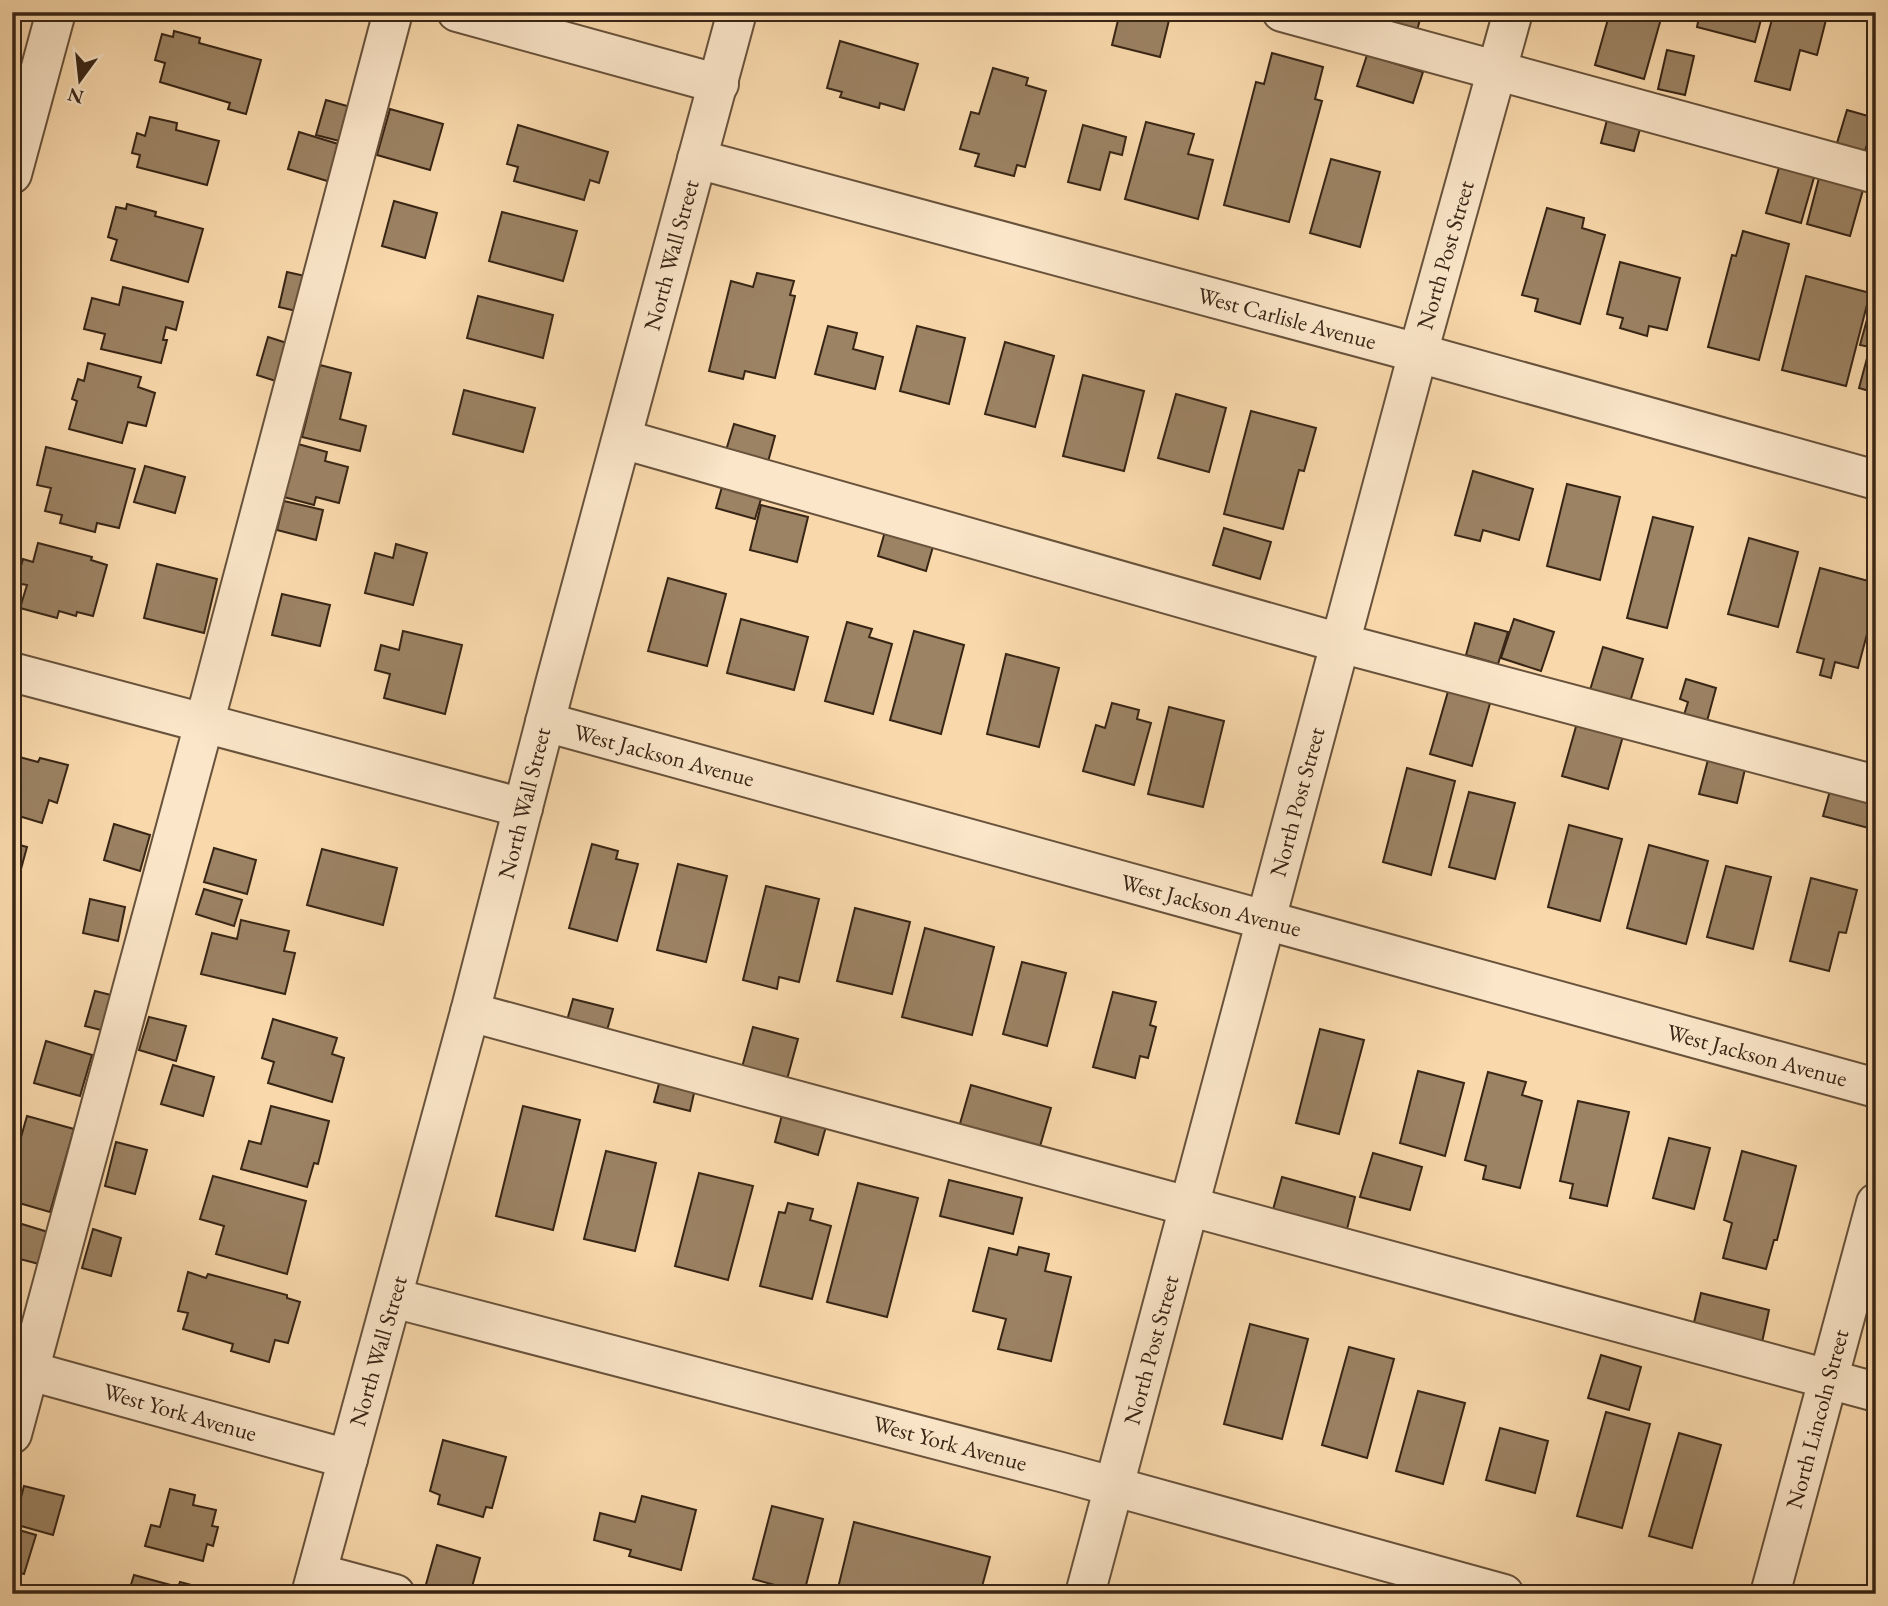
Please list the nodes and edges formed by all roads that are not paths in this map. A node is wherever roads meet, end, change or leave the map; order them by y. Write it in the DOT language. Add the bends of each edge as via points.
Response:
graph roads {
  1 [pos="56,12"];
  2 [pos="393,12"];
  3 [pos="457,12"];
  4 [pos="737,12"];
  5 [pos="1282,12"];
  6 [pos="1513,12"];
  7 [pos="1497,71"];
  8 [pos="719,84"];
  9 [pos="697,159"];
  10 [pos="12,174"];
  11 [pos="1876,174"];
  12 [pos="1418,353"];
  13 [pos="622,439"];
  14 [pos="1876,480"];
  15 [pos="1340,643"];
  16 [pos="12,672"];
  17 [pos="545,722"];
  18 [pos="204,724"];
  19 [pos="1876,785"];
  20 [pos="523,808"];
  21 [pos="1265,919"];
  22 [pos="470,1012"];
  23 [pos="1876,1088"];
  24 [pos="1876,1203"];
  25 [pos="1189,1206"];
  26 [pos="393,1298"];
  27 [pos="20,1368"];
  28 [pos="1828,1379"];
  29 [pos="1876,1392"];
  30 [pos="12,1434"];
  31 [pos="348,1459"];
  32 [pos="1114,1486"];
  33 [pos="314,1583"];
  34 [pos="395,1594"];
  35 [pos="1085,1594"];
  36 [pos="1504,1594"];
  37 [pos="1770,1594"];
  1 -- 10 [label="street"];
  2 -- 18 [label="street"];
  3 -- 8 [label="street"];
  4 -- 8 [label="street, North Wall Street"];
  5 -- 7 [label="street"];
  6 -- 7 [label="street, North Post Street"];
  7 -- 11 [label="street"];
  7 -- 12 [label="street, North Post Street"];
  8 -- 9 [label="street, North Wall Street"];
  9 -- 12 [label="street, West Carlisle Avenue"];
  9 -- 13 [label="street, North Wall Street"];
  12 -- 14 [label="street, West Carlisle Avenue"];
  12 -- 15 [label="street, North Post Street"];
  13 -- 15 [label="street"];
  13 -- 17 [label="street, North Wall Street"];
  15 -- 19 [label="street"];
  15 -- 21 [label="street, North Post Street"];
  16 -- 18 [label="street"];
  17 -- 20 [label="street, North Wall Street"];
  17 -- 21 [label="street, West Jackson Avenue"];
  18 -- 20 [label="street"];
  18 -- 27 [label="street"];
  20 -- 22 [label="street, North Wall Street"];
  21 -- 23 [label="street, West Jackson Avenue"];
  21 -- 25 [label="street, North Post Street"];
  22 -- 25 [label="street"];
  22 -- 26 [label="street, North Wall Street"];
  24 -- 28 [label="street, North Lincoln Street"];
  25 -- 28 [label="street"];
  25 -- 32 [label="street, North Post Street"];
  26 -- 31 [label="street, North Wall Street"];
  26 -- 32 [label="street, West York Avenue"];
  27 -- 30 [label="street"];
  27 -- 31 [label="street, West York Avenue"];
  28 -- 29 [label="street"];
  28 -- 37 [label="street, North Lincoln Street"];
  31 -- 33 [label="street, North Wall Street"];
  32 -- 35 [label="street, North Post Street"];
  32 -- 36 [label="street, West York Avenue"];
  33 -- 34 [label="street"];
}
